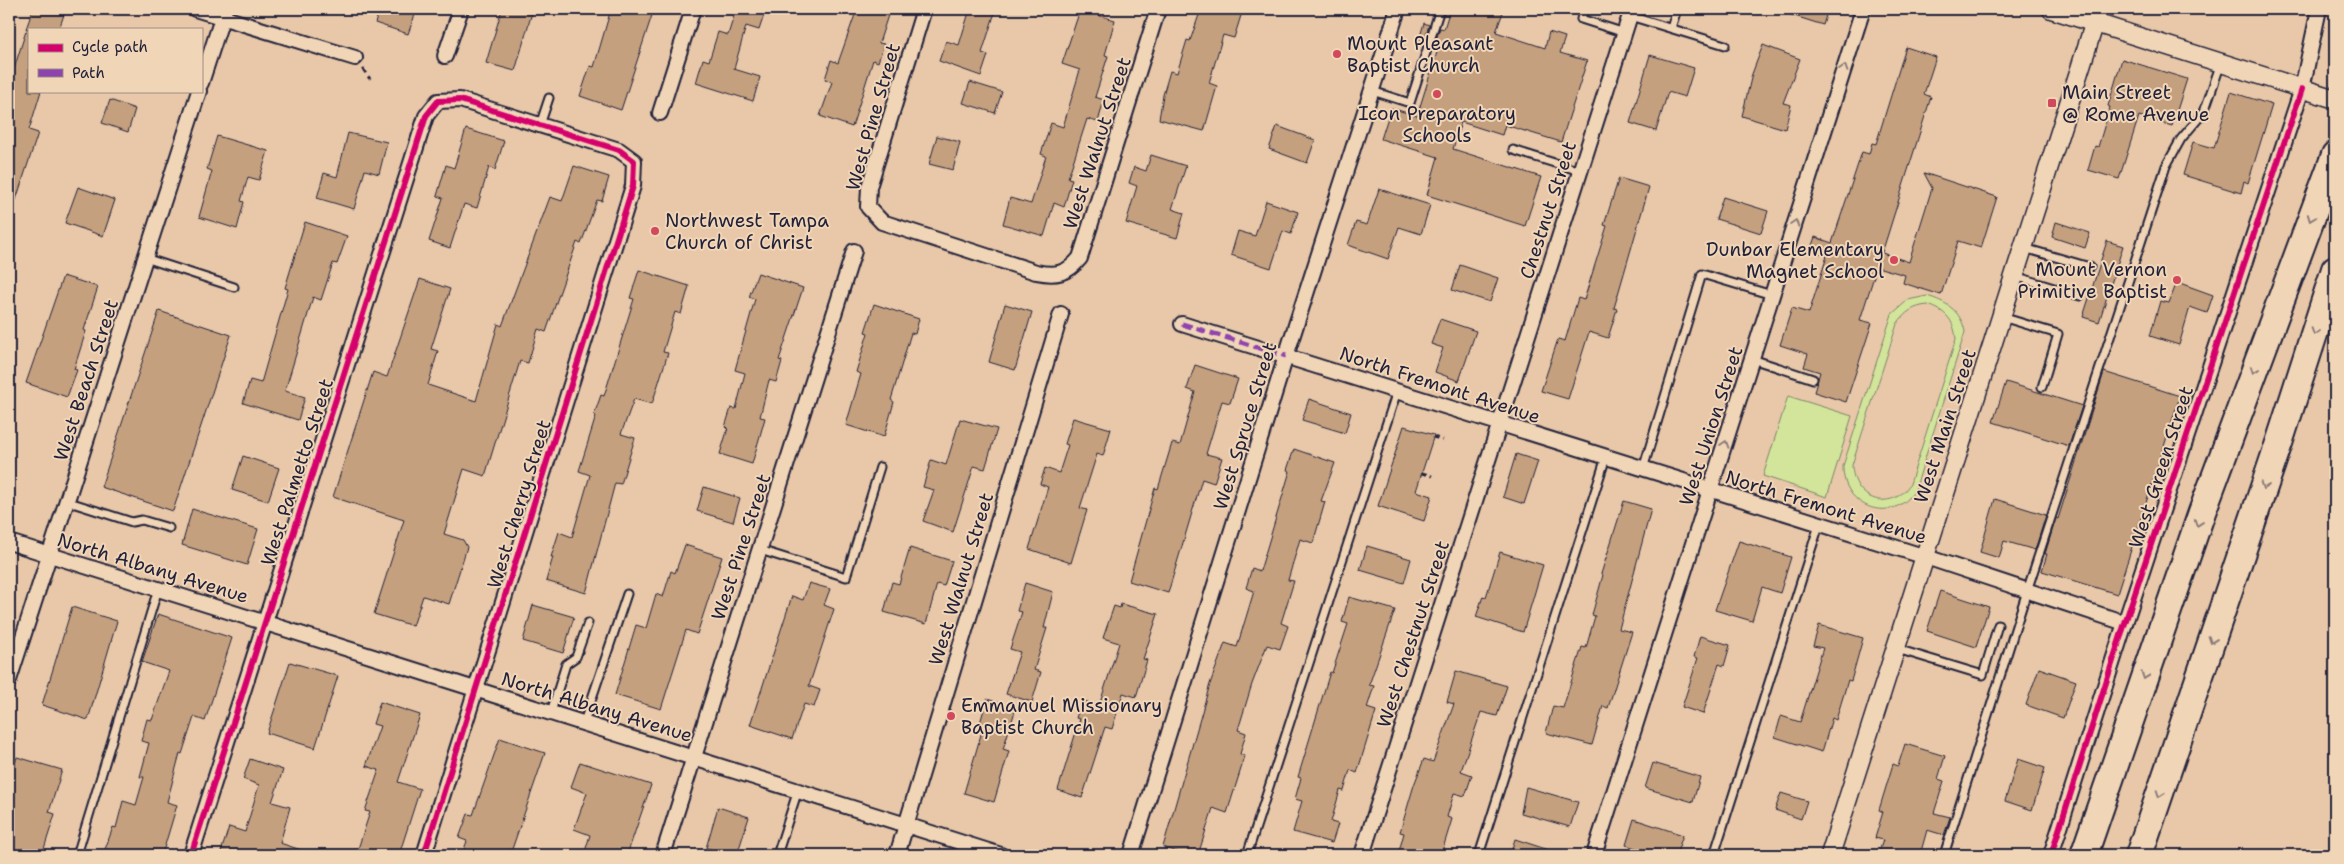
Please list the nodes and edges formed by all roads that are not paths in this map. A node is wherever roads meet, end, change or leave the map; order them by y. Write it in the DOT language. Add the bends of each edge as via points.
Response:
graph roads {
  1 [pos="194,9"];
  2 [pos="461,9"];
  3 [pos="693,9"];
  4 [pos="924,9"];
  5 [pos="1158,9"];
  6 [pos="1398,9"];
  7 [pos="1440,9"];
  8 [pos="1584,9"];
  9 [pos="1677,9"];
  10 [pos="1863,9"];
  11 [pos="2051,9"];
  12 [pos="2319,9"];
  13 [pos="1631,12"];
  14 [pos="224,13"];
  15 [pos="2097,16"];
  16 [pos="1671,28"];
  17 [pos="1625,33"];
  18 [pos="1724,45"];
  19 [pos="446,56"];
  20 [pos="355,58"];
  21 [pos="2222,63"];
  22 [pos="202,80"];
  23 [pos="2302,89"];
  24 [pos="1372,91"];
  25 [pos="199,92"];
  26 [pos="549,98"];
  27 [pos="2335,99"];
  28 [pos="660,113"];
  29 [pos="540,125"];
  30 [pos="1513,150"];
  31 [pos="2332,164"];
  32 [pos="1580,171"];
  33 [pos="2024,248"];
  34 [pos="854,251"];
  35 [pos="145,258"];
  36 [pos="2090,267"];
  37 [pos="2335,269"];
  38 [pos="1055,276"];
  39 [pos="2015,276"];
  40 [pos="234,287"];
  41 [pos="1772,295"];
  42 [pos="2080,296"];
  43 [pos="1061,314"];
  44 [pos="2002,317"];
  45 [pos="1182,324"];
  46 [pos="1286,356"];
  47 [pos="1752,360"];
  48 [pos="1813,378"];
  49 [pos="2042,387"];
  50 [pos="1396,391"];
  51 [pos="1500,424"];
  52 [pos="1606,458"];
  53 [pos="880,467"];
  54 [pos="1643,469"];
  55 [pos="1710,491"];
  56 [pos="66,501"];
  57 [pos="1819,525"];
  58 [pos="169,528"];
  59 [pos="9,542"];
  60 [pos="760,550"];
  61 [pos="49,555"];
  62 [pos="1926,557"];
  63 [pos="158,589"];
  64 [pos="2027,591"];
  65 [pos="627,594"];
  66 [pos="588,622"];
  67 [pos="266,623"];
  68 [pos="2125,623"];
  69 [pos="1998,625"];
  70 [pos="1896,649"];
  71 [pos="12,660"];
  72 [pos="9,680"];
  73 [pos="477,688"];
  74 [pos="551,712"];
  75 [pos="584,722"];
  76 [pos="694,757"];
  77 [pos="798,790"];
  78 [pos="907,825"];
  79 [pos="77,855"];
  80 [pos="191,855"];
  81 [pos="424,855"];
  82 [pos="663,855"];
  83 [pos="777,855"];
  84 [pos="897,855"];
  85 [pos="1001,855"];
  86 [pos="1131,855"];
  87 [pos="1247,855"];
  88 [pos="1362,855"];
  89 [pos="1478,855"];
  90 [pos="1594,855"];
  91 [pos="1714,855"];
  92 [pos="1830,855"];
  93 [pos="1944,855"];
  94 [pos="2051,855"];
  95 [pos="2084,855"];
  96 [pos="2139,855"];
  1 -- 14 [label="street"];
  2 -- 19 [label="street"];
  3 -- 28 [label="street"];
  4 -- 38 [label="street, West Pine Street" via="869,187 868,207 882,222"];
  5 -- 38 [label="street, West Walnut Street" via="1080,258 1070,270"];
  6 -- 24 [label="street, West Spruce Street"];
  7 -- 24 [label="lane" via="1410,103"];
  8 -- 17 [label="lane" via="1581,19"];
  9 -- 16 [label="lane"];
  41 -- 10 [label="street, West Union Street, one-way"];
  11 -- 15 [label="street"];
  12 -- 23 [label="street, West Green Street"];
  13 -- 16 [label="lane"];
  13 -- 17 [label="street, Chestnut Street"];
  14 -- 20 [label="street"];
  14 -- 22 [label="street"];
  15 -- 21 [label="street"];
  15 -- 33 [label="street, West Main Street"];
  16 -- 18 [label="lane"];
  17 -- 32 [label="street, Chestnut Street"];
  21 -- 23 [label="street"];
  21 -- 64 [label="lane" via="2204,112 2166,166"];
  23 -- 27 [label="street"];
  23 -- 68 [label="street, West Green Street"];
  24 -- 46 [label="street, West Spruce Street"];
  25 -- 35 [label="street, West Beach Street"];
  26 -- 29 [label="lane"];
  29 -- 67 [label="street, West Palmetto Street" via="460,100 438,101 426,116"];
  29 -- 73 [label="street, West Cherry Street" via="619,150 634,161 633,186"];
  30 -- 32 [label="lane"];
  31 -- 95 [label="highway, one-way" via="2202,512"];
  32 -- 51 [label="street, Chestnut Street"];
  33 -- 36 [label="lane"];
  33 -- 39 [label="street, West Main Street"];
  34 -- 60 [label="street, West Pine Street"];
  35 -- 40 [label="lane"];
  35 -- 56 [label="street, West Beach Street"];
  37 -- 96 [label="highway, one-way"];
  39 -- 42 [label="lane"];
  39 -- 44 [label="street, West Main Street"];
  41 -- 47 [label="street, West Union Street"];
  41 -- 54 [label="lane" via="1702,274"];
  43 -- 78 [label="street, West Walnut Street"];
  44 -- 49 [label="lane" via="2058,334"];
  44 -- 62 [label="street, West Main Street"];
  45 -- 46 [label="street, North Fremont Avenue"];
  46 -- 50 [label="street, North Fremont Avenue"];
  46 -- 86 [label="street, West Spruce Street"];
  47 -- 48 [label="lane"];
  55 -- 47 [label="street, West Union Street, one-way"];
  50 -- 51 [label="street, North Fremont Avenue"];
  50 -- 87 [label="lane"];
  51 -- 52 [label="street, North Fremont Avenue"];
  51 -- 88 [label="street, West Chestnut Street"];
  52 -- 54 [label="street, North Fremont Avenue"];
  52 -- 89 [label="lane"];
  53 -- 60 [label="lane" via="846,577"];
  54 -- 55 [label="street, North Fremont Avenue"];
  55 -- 57 [label="street, North Fremont Avenue"];
  55 -- 90 [label="street, West Union Street"];
  56 -- 58 [label="lane" via="132,522 142,520"];
  56 -- 61 [label="street, West Beach Street"];
  57 -- 62 [label="street, North Fremont Avenue"];
  57 -- 91 [label="lane"];
  59 -- 61 [label="street, North Albany Avenue"];
  60 -- 76 [label="street, West Pine Street"];
  61 -- 63 [label="street, North Albany Avenue"];
  61 -- 71 [label="street, West Beach Street"];
  62 -- 64 [label="street, North Fremont Avenue"];
  62 -- 70 [label="street, West Main Street"];
  63 -- 67 [label="street, North Albany Avenue"];
  63 -- 79 [label="lane"];
  64 -- 68 [label="street, North Fremont Avenue"];
  64 -- 93 [label="lane"];
  65 -- 75 [label="lane"];
  66 -- 74 [label="lane" via="576,657 566,664"];
  67 -- 73 [label="street, North Albany Avenue"];
  67 -- 80 [label="street, West Palmetto Street"];
  68 -- 94 [label="street, West Green Street"];
  69 -- 70 [label="lane" via="1983,675"];
  70 -- 92 [label="street, West Main Street"];
  71 -- 72 [label="street, West Beach Street"];
  73 -- 74 [label="street, North Albany Avenue"];
  73 -- 81 [label="street, West Cherry Street"];
  74 -- 75 [label="street, North Albany Avenue"];
  75 -- 76 [label="street, North Albany Avenue"];
  76 -- 77 [label="street, North Albany Avenue"];
  76 -- 82 [label="street, West Pine Street"];
  77 -- 78 [label="street, North Albany Avenue"];
  77 -- 83 [label="lane"];
  78 -- 84 [label="street, West Walnut Street"];
  78 -- 85 [label="street, North Albany Avenue"];
}
